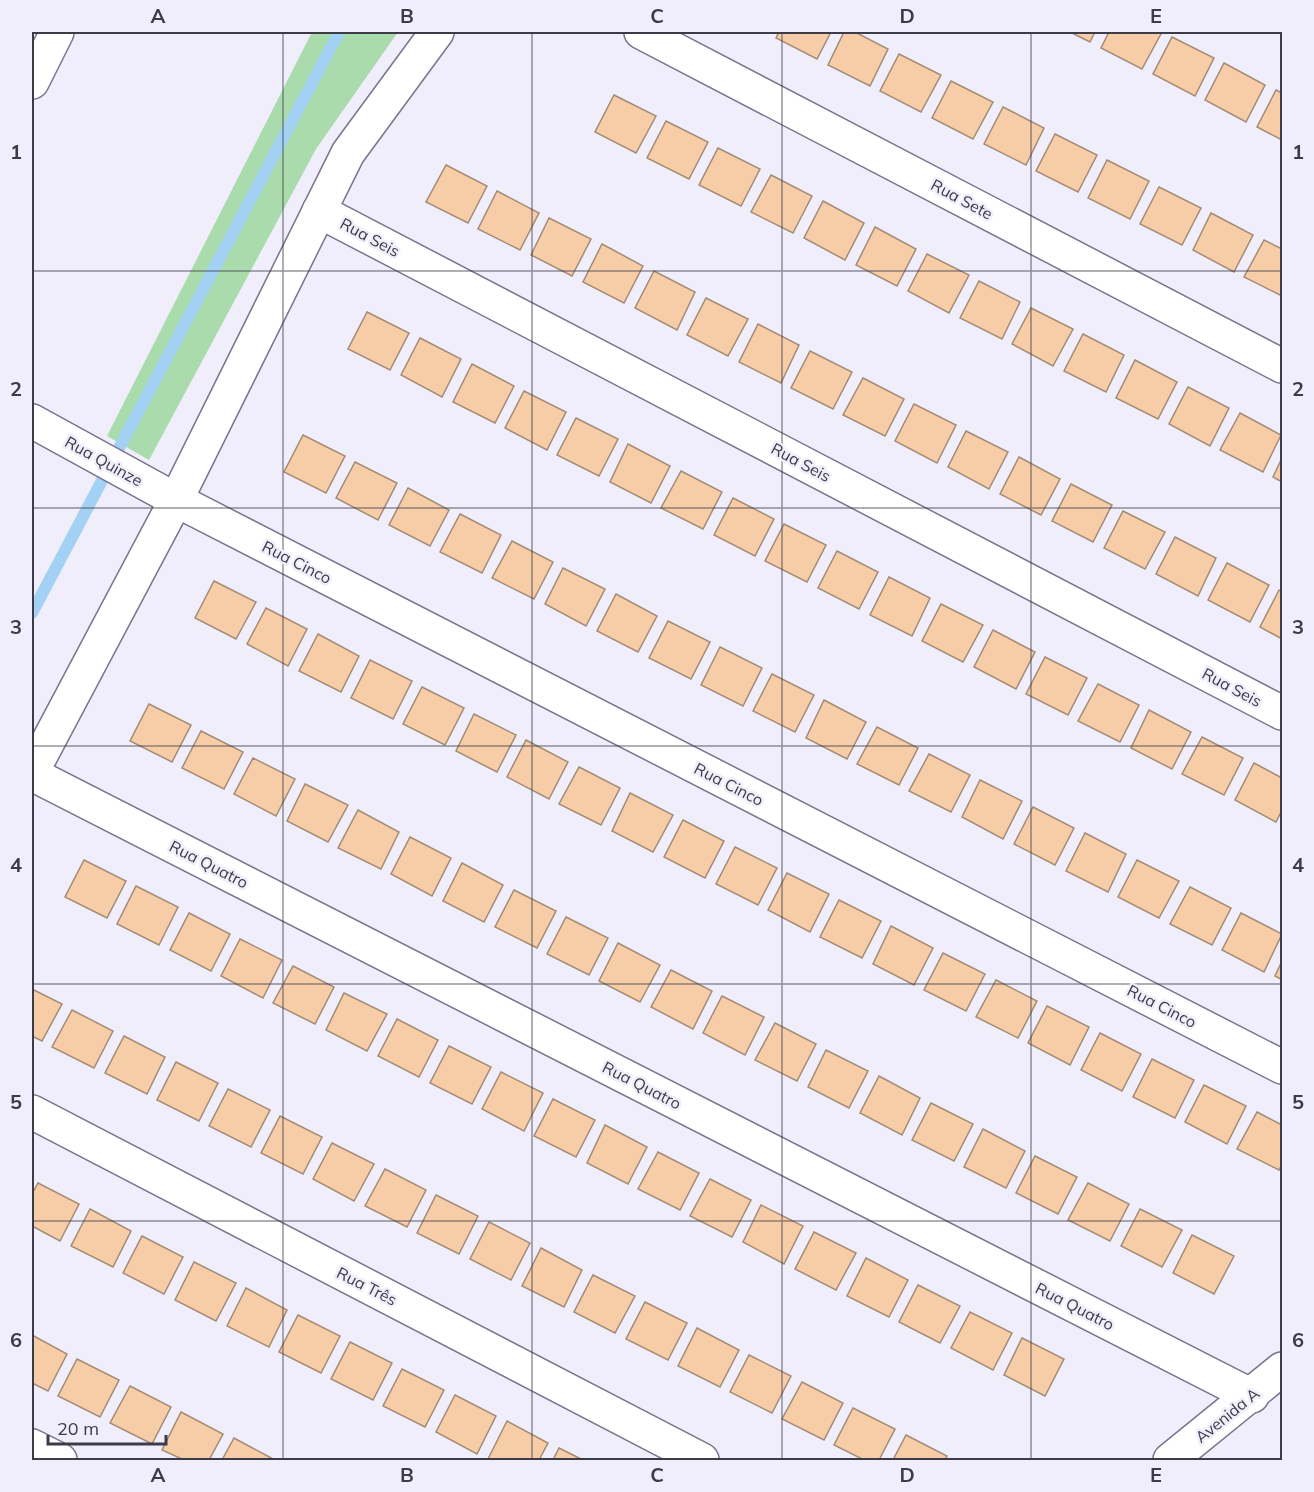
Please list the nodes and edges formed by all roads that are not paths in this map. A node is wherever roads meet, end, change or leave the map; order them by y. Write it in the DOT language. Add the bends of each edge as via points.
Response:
graph roads {
  1 [pos="57,32"];
  2 [pos="436,32"];
  3 [pos="641,32"];
  4 [pos="32,82"];
  5 [pos="320,211"];
  6 [pos="1282,366"];
  7 [pos="32,421"];
  8 [pos="176,501"];
  9 [pos="1282,713"];
  10 [pos="32,773"];
  11 [pos="1282,1067"];
  12 [pos="32,1112"];
  13 [pos="1282,1369"];
  14 [pos="1252,1396"];
  15 [pos="32,1446"];
  16 [pos="60,1461"];
  17 [pos="702,1461"];
  18 [pos="1170,1461"];
  1 -- 4 [label="street"];
  2 -- 5 [label="street" via="348,153"];
  3 -- 6 [label="street, Rua Sete"];
  5 -- 8 [label="street"];
  5 -- 9 [label="street, Rua Seis"];
  7 -- 8 [label="street, Rua Quinze"];
  8 -- 10 [label="street"];
  8 -- 11 [label="street, Rua Cinco"];
  10 -- 14 [label="street, Rua Quatro"];
  12 -- 17 [label="street, Rua Três"];
  13 -- 14 [label="street, Avenida A"];
  14 -- 18 [label="street, Avenida A"];
  15 -- 16 [label="street"];
}
